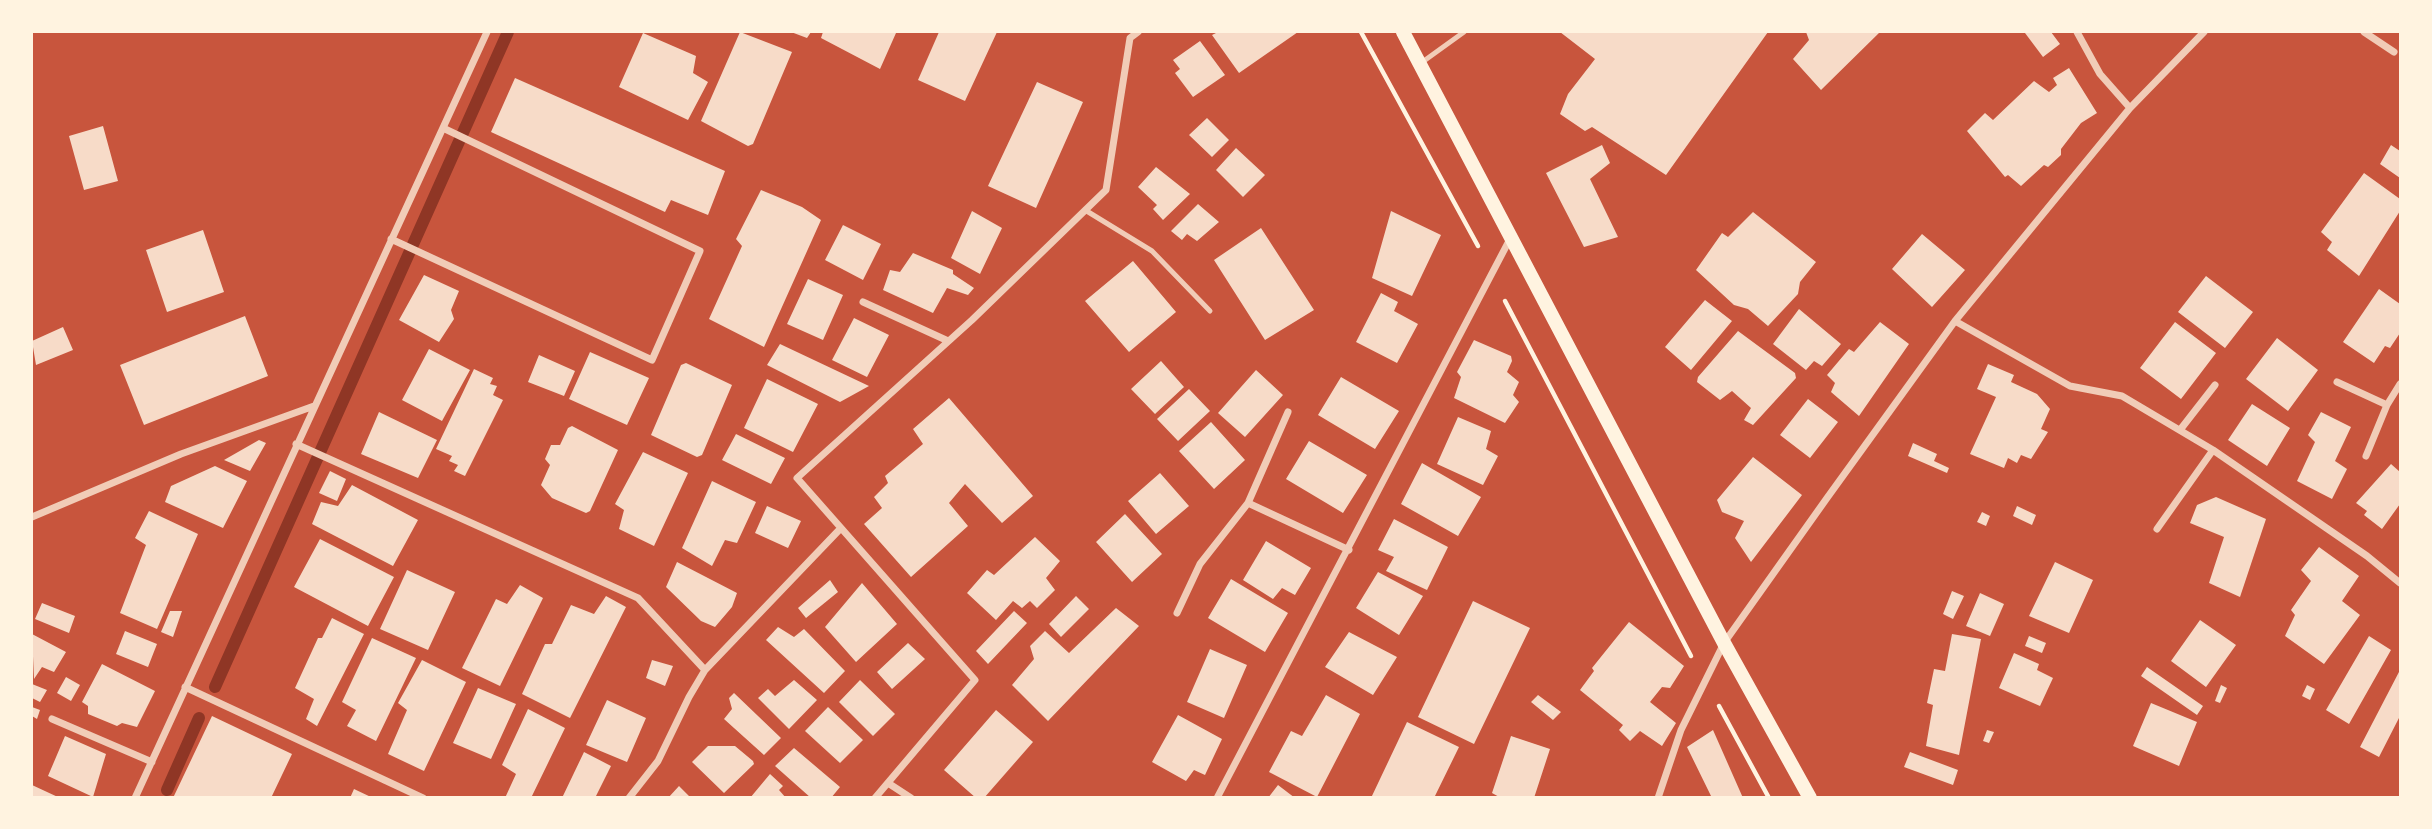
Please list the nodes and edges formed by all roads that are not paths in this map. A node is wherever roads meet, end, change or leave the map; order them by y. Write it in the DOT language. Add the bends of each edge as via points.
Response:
graph roads {
  1 [pos="487,32"];
  2 [pos="1138,32"];
  3 [pos="1403,32"];
  4 [pos="1464,32"];
  5 [pos="2077,32"];
  6 [pos="2204,32"];
  7 [pos="2364,32"];
  8 [pos="2393,51"];
  9 [pos="1420,64"];
  10 [pos="2130,108"];
  11 [pos="443,128"];
  12 [pos="1086,210"];
  13 [pos="1512,237"];
  14 [pos="391,239"];
  15 [pos="863,302"];
  16 [pos="1210,312"];
  17 [pos="1955,321"];
  18 [pos="946,340"];
  19 [pos="2337,382"];
  20 [pos="2216,384"];
  21 [pos="2400,384"];
  22 [pos="2387,405"];
  23 [pos="314,406"];
  24 [pos="1288,412"];
  25 [pos="2180,430"];
  26 [pos="296,444"];
  27 [pos="2213,450"];
  28 [pos="2366,456"];
  29 [pos="1248,503"];
  30 [pos="32,517"];
  31 [pos="841,528"];
  32 [pos="2157,529"];
  33 [pos="1349,550"];
  34 [pos="2400,583"];
  35 [pos="1177,613"];
  36 [pos="1724,643"];
  37 [pos="705,670"];
  38 [pos="186,687"];
  39 [pos="52,719"];
  40 [pos="152,762"];
  41 [pos="888,783"];
  42 [pos="135,797"];
  43 [pos="423,797"];
  44 [pos="629,797"];
  45 [pos="875,797"];
  46 [pos="911,797"];
  47 [pos="1217,797"];
  48 [pos="1658,797"];
  49 [pos="1810,797"];
  1 -- 11 [label="street"];
  2 -- 12 [label="street" via="1130,38 1106,190"];
  3 -- 9 [label="main road"];
  4 -- 9 [label="lane"];
  5 -- 10 [label="street" via="2100,74"];
  6 -- 10 [label="street"];
  7 -- 8 [label="street"];
  9 -- 13 [label="main road"];
  10 -- 17 [label="street"];
  11 -- 14 [label="street"];
  11 -- 14 [label="street" via="700,251 652,360"];
  12 -- 16 [label="lane" via="1152,251"];
  12 -- 18 [label="street"];
  13 -- 33 [label="street"];
  13 -- 36 [label="main road"];
  14 -- 23 [label="street"];
  15 -- 18 [label="street"];
  17 -- 25 [label="street" via="2070,386 2122,396"];
  17 -- 36 [label="street"];
  18 -- 31 [label="street" via="797,478"];
  19 -- 22 [label="street"];
  20 -- 25 [label="street"];
  21 -- 22 [label="street"];
  22 -- 28 [label="street"];
  23 -- 26 [label="street"];
  23 -- 30 [label="street" via="181,454"];
  24 -- 29 [label="street"];
  25 -- 27 [label="street"];
  26 -- 37 [label="street" via="638,598"];
  26 -- 38 [label="street"];
  27 -- 32 [label="street"];
  27 -- 34 [label="street"];
  29 -- 33 [label="street"];
  29 -- 35 [label="street" via="1200,564"];
  31 -- 37 [label="street"];
  31 -- 41 [label="street" via="975,680"];
  33 -- 47 [label="street"];
  36 -- 48 [label="street" via="1681,730"];
  36 -- 49 [label="main road"];
  37 -- 44 [label="street" via="659,761"];
  38 -- 40 [label="street"];
  38 -- 43 [label="street"];
  39 -- 40 [label="street"];
  40 -- 42 [label="street"];
  41 -- 45 [label="street"];
  41 -- 46 [label="street"];
}
